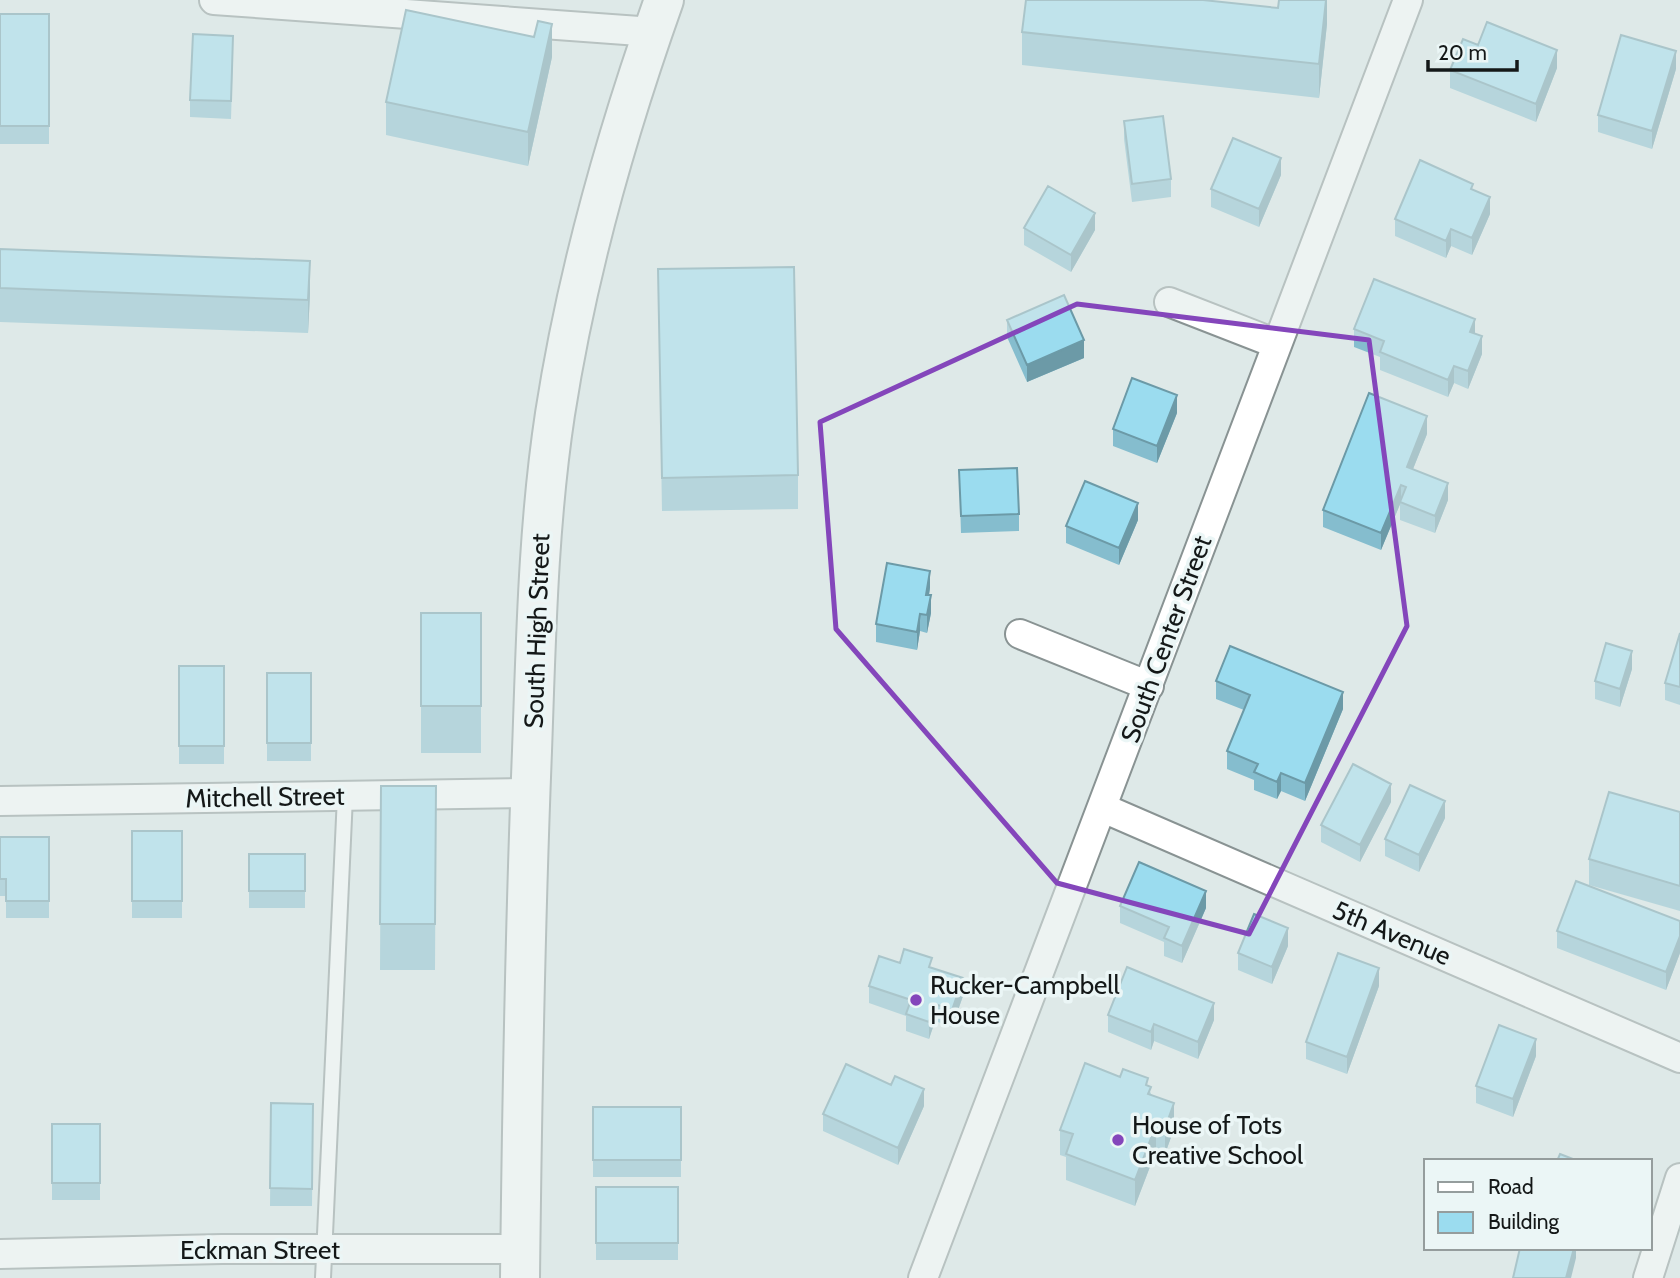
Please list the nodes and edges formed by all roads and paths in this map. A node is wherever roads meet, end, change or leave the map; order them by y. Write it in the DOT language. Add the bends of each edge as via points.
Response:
graph roads {
  1 [pos="214,0"];
  2 [pos="1408,0"];
  3 [pos="659,16"];
  4 [pos="1169,302"];
  5 [pos="1277,344"];
  6 [pos="1020,634"];
  7 [pos="1149,686"];
  8 [pos="530,793"];
  9 [pos="345,796"];
  10 [pos="0,801"];
  11 [pos="1103,808"];
  12 [pos="1680,1058"];
  13 [pos="1680,1178"];
  14 [pos="324,1250"];
  15 [pos="0,1254"];
  16 [pos="520,1264"];
  17 [pos="323,1278"];
  18 [pos="923,1278"];
  19 [pos="1648,1278"];
  1 -- 3 [label="street"];
  2 -- 5 [label="street, South Center Street"];
  3 -- 8 [label="main road, South High Street" via="593,223 561,378 540,540"];
  4 -- 5 [label="street"];
  5 -- 7 [label="street, South Center Street"];
  6 -- 7 [label="street"];
  7 -- 11 [label="street, South Center Street"];
  8 -- 9 [label="street, Mitchell Street"];
  8 -- 16 [label="main road, South High Street"];
  9 -- 10 [label="street, Mitchell Street"];
  9 -- 14 [label="lane"];
  11 -- 12 [label="street, 5th Avenue"];
  11 -- 18 [label="street, South Center Street"];
  13 -- 19 [label="street"];
  14 -- 15 [label="street, Eckman Street"];
  14 -- 16 [label="street, Eckman Street"];
  14 -- 17 [label="lane"];
}
